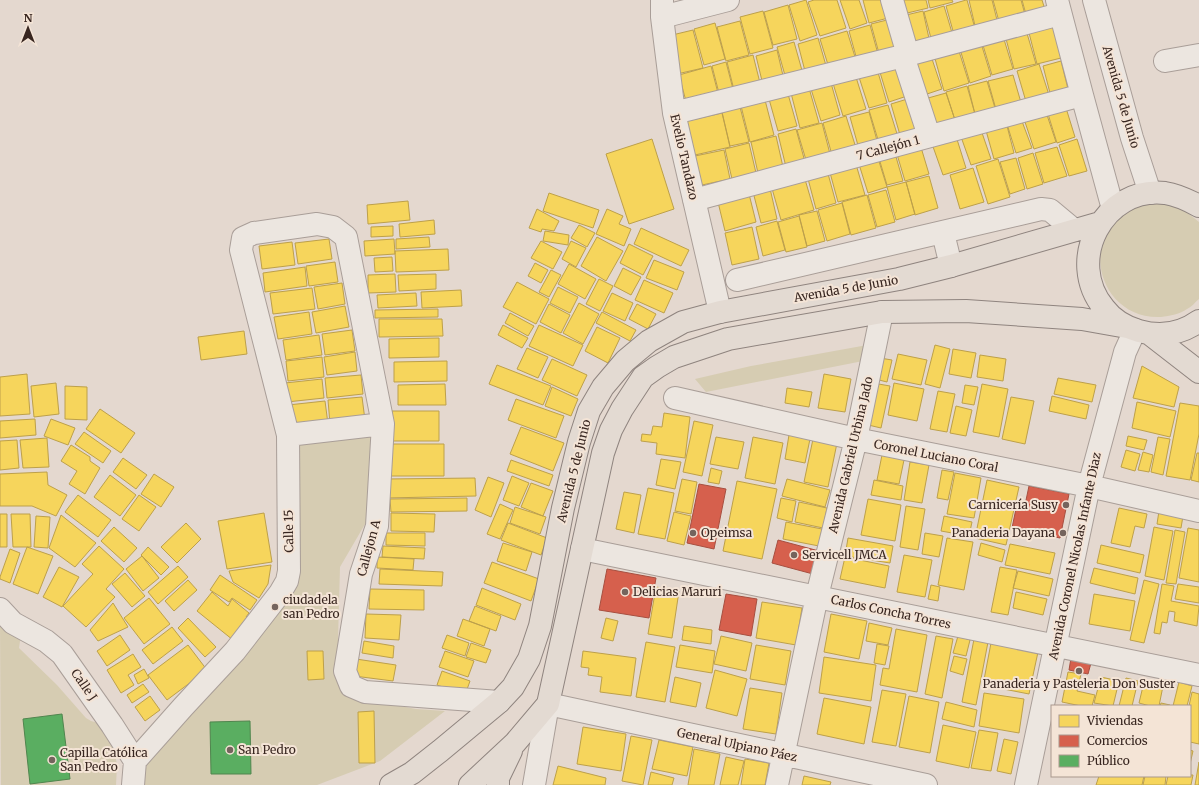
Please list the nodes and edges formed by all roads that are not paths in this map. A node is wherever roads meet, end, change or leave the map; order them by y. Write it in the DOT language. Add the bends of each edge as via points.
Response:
graph roads {
  1 [pos="728,0"];
  2 [pos="892,0"];
  3 [pos="1094,0"];
  4 [pos="1059,7"];
  5 [pos="662,8"];
  6 [pos="1199,55"];
  7 [pos="906,56"];
  8 [pos="1165,61"];
  9 [pos="1082,95"];
  10 [pos="674,113"];
  11 [pos="929,136"];
  12 [pos="1150,193"];
  13 [pos="694,200"];
  14 [pos="1195,201"];
  15 [pos="1107,216"];
  16 [pos="1074,230"];
  17 [pos="943,233"];
  18 [pos="346,237"];
  19 [pos="951,266"];
  20 [pos="737,280"];
  21 [pos="720,312"];
  22 [pos="882,312"];
  23 [pos="1199,321"];
  24 [pos="1138,330"];
  25 [pos="1199,372"];
  26 [pos="674,398"];
  27 [pos="383,424"];
  28 [pos="288,435"];
  29 [pos="856,439"];
  30 [pos="1089,486"];
  31 [pos="1199,511"];
  32 [pos="582,549"];
  33 [pos="817,596"];
  34 [pos="0,609"];
  35 [pos="1056,645"];
  36 [pos="1199,675"];
  37 [pos="499,702"];
  38 [pos="548,704"];
  39 [pos="515,743"];
  40 [pos="784,755"];
  41 [pos="135,761"];
  42 [pos="132,785"];
  43 [pos="391,785"];
  44 [pos="470,785"];
  45 [pos="498,785"];
  46 [pos="534,785"];
  47 [pos="778,785"];
  48 [pos="926,785"];
  49 [pos="1026,785"];
  1 -- 5 [label="street"];
  2 -- 7 [label="street"];
  3 -- 12 [label="street, Avenida 5 de Junio"];
  4 -- 7 [label="street"];
  4 -- 9 [label="street"];
  5 -- 10 [label="street, Evelio Tandazo"];
  6 -- 8 [label="street"];
  7 -- 10 [label="street"];
  7 -- 11 [label="street"];
  9 -- 11 [label="street, 7 Callejón 1"];
  9 -- 15 [label="street"];
  10 -- 13 [label="street, Evelio Tandazo"];
  11 -- 13 [label="street, 7 Callejón 1"];
  12 -- 14 [label="main road, Avenida 5 de Junio" via="1165,193"];
  12 -- 15 [label="main road, Avenida 5 de Junio" via="1131,198"];
  13 -- 21 [label="street, Evelio Tandazo"];
  15 -- 16 [label="main road, Avenida 5 de Junio"];
  15 -- 24 [label="main road" via="1091,241 1087,261 1089,281 1097,300 1110,316"];
  16 -- 17 [label="street" via="1050,210 1041,210"];
  16 -- 19 [label="main road, Avenida 5 de Junio"];
  17 -- 19 [label="street"];
  17 -- 20 [label="street"];
  18 -- 27 [label="street, Callejon A"];
  18 -- 28 [label="street, Calle 15" via="333,227 317,224 254,233 243,238 241,250"];
  19 -- 21 [label="main road, Avenida 5 de Junio" via="899,279"];
  21 -- 37 [label="main road, Avenida 5 de Junio" via="683,322 649,341 624,361 589,410 563,508 540,626 529,659 513,687"];
  22 -- 24 [label="main road, Avenida 5 de Junio" via="966,311 1082,319"];
  22 -- 29 [label="street, Avenida Gabriel Urbina Jado"];
  22 -- 32 [label="main road, Avenida 5 de Junio" via="728,339 674,357 644,377 611,430 603,453"];
  23 -- 24 [label="main road" via="1171,333"];
  24 -- 25 [label="main road, Avenida 5 de Junio"];
  24 -- 30 [label="street, Avenida Coronel Nicolas Infante Diaz" via="1125,352"];
  26 -- 29 [label="street, Coronel Luciano Coral"];
  27 -- 28 [label="street"];
  27 -- 37 [label="street, Callejon A" via="377,526 361,574 345,671 351,686 365,692"];
  28 -- 41 [label="street, Calle 15" via="287,581 235,652"];
  29 -- 30 [label="street, Coronel Luciano Coral"];
  29 -- 33 [label="street, Avenida Gabriel Urbina Jado"];
  30 -- 31 [label="street, Coronel Luciano Coral"];
  30 -- 35 [label="street, Avenida Coronel Nicolas Infante Diaz"];
  32 -- 33 [label="street, Carlos Concha Torres"];
  32 -- 38 [label="main road, Avenida 5 de Junio"];
  33 -- 35 [label="street, Carlos Concha Torres"];
  33 -- 40 [label="street, Avenida Gabriel Urbina Jado"];
  34 -- 41 [label="street, Calle J" via="13,624 46,641 62,654"];
  35 -- 36 [label="street, Carlos Concha Torres"];
  35 -- 49 [label="street, Avenida Coronel Nicolas Infante Diaz"];
  37 -- 43 [label="main road, Avenida 5 de Junio" via="412,773"];
  38 -- 39 [label="main road, Avenida 5 de Junio"];
  38 -- 40 [label="street, General Ulpiano Páez"];
  38 -- 46 [label="street"];
  39 -- 44 [label="main road, Avenida 5 de Junio"];
  39 -- 45 [label="main road" via="498,778"];
  40 -- 47 [label="street, Avenida Gabriel Urbina Jado"];
  40 -- 48 [label="street, General Ulpiano Páez"];
  41 -- 42 [label="street"];
}
